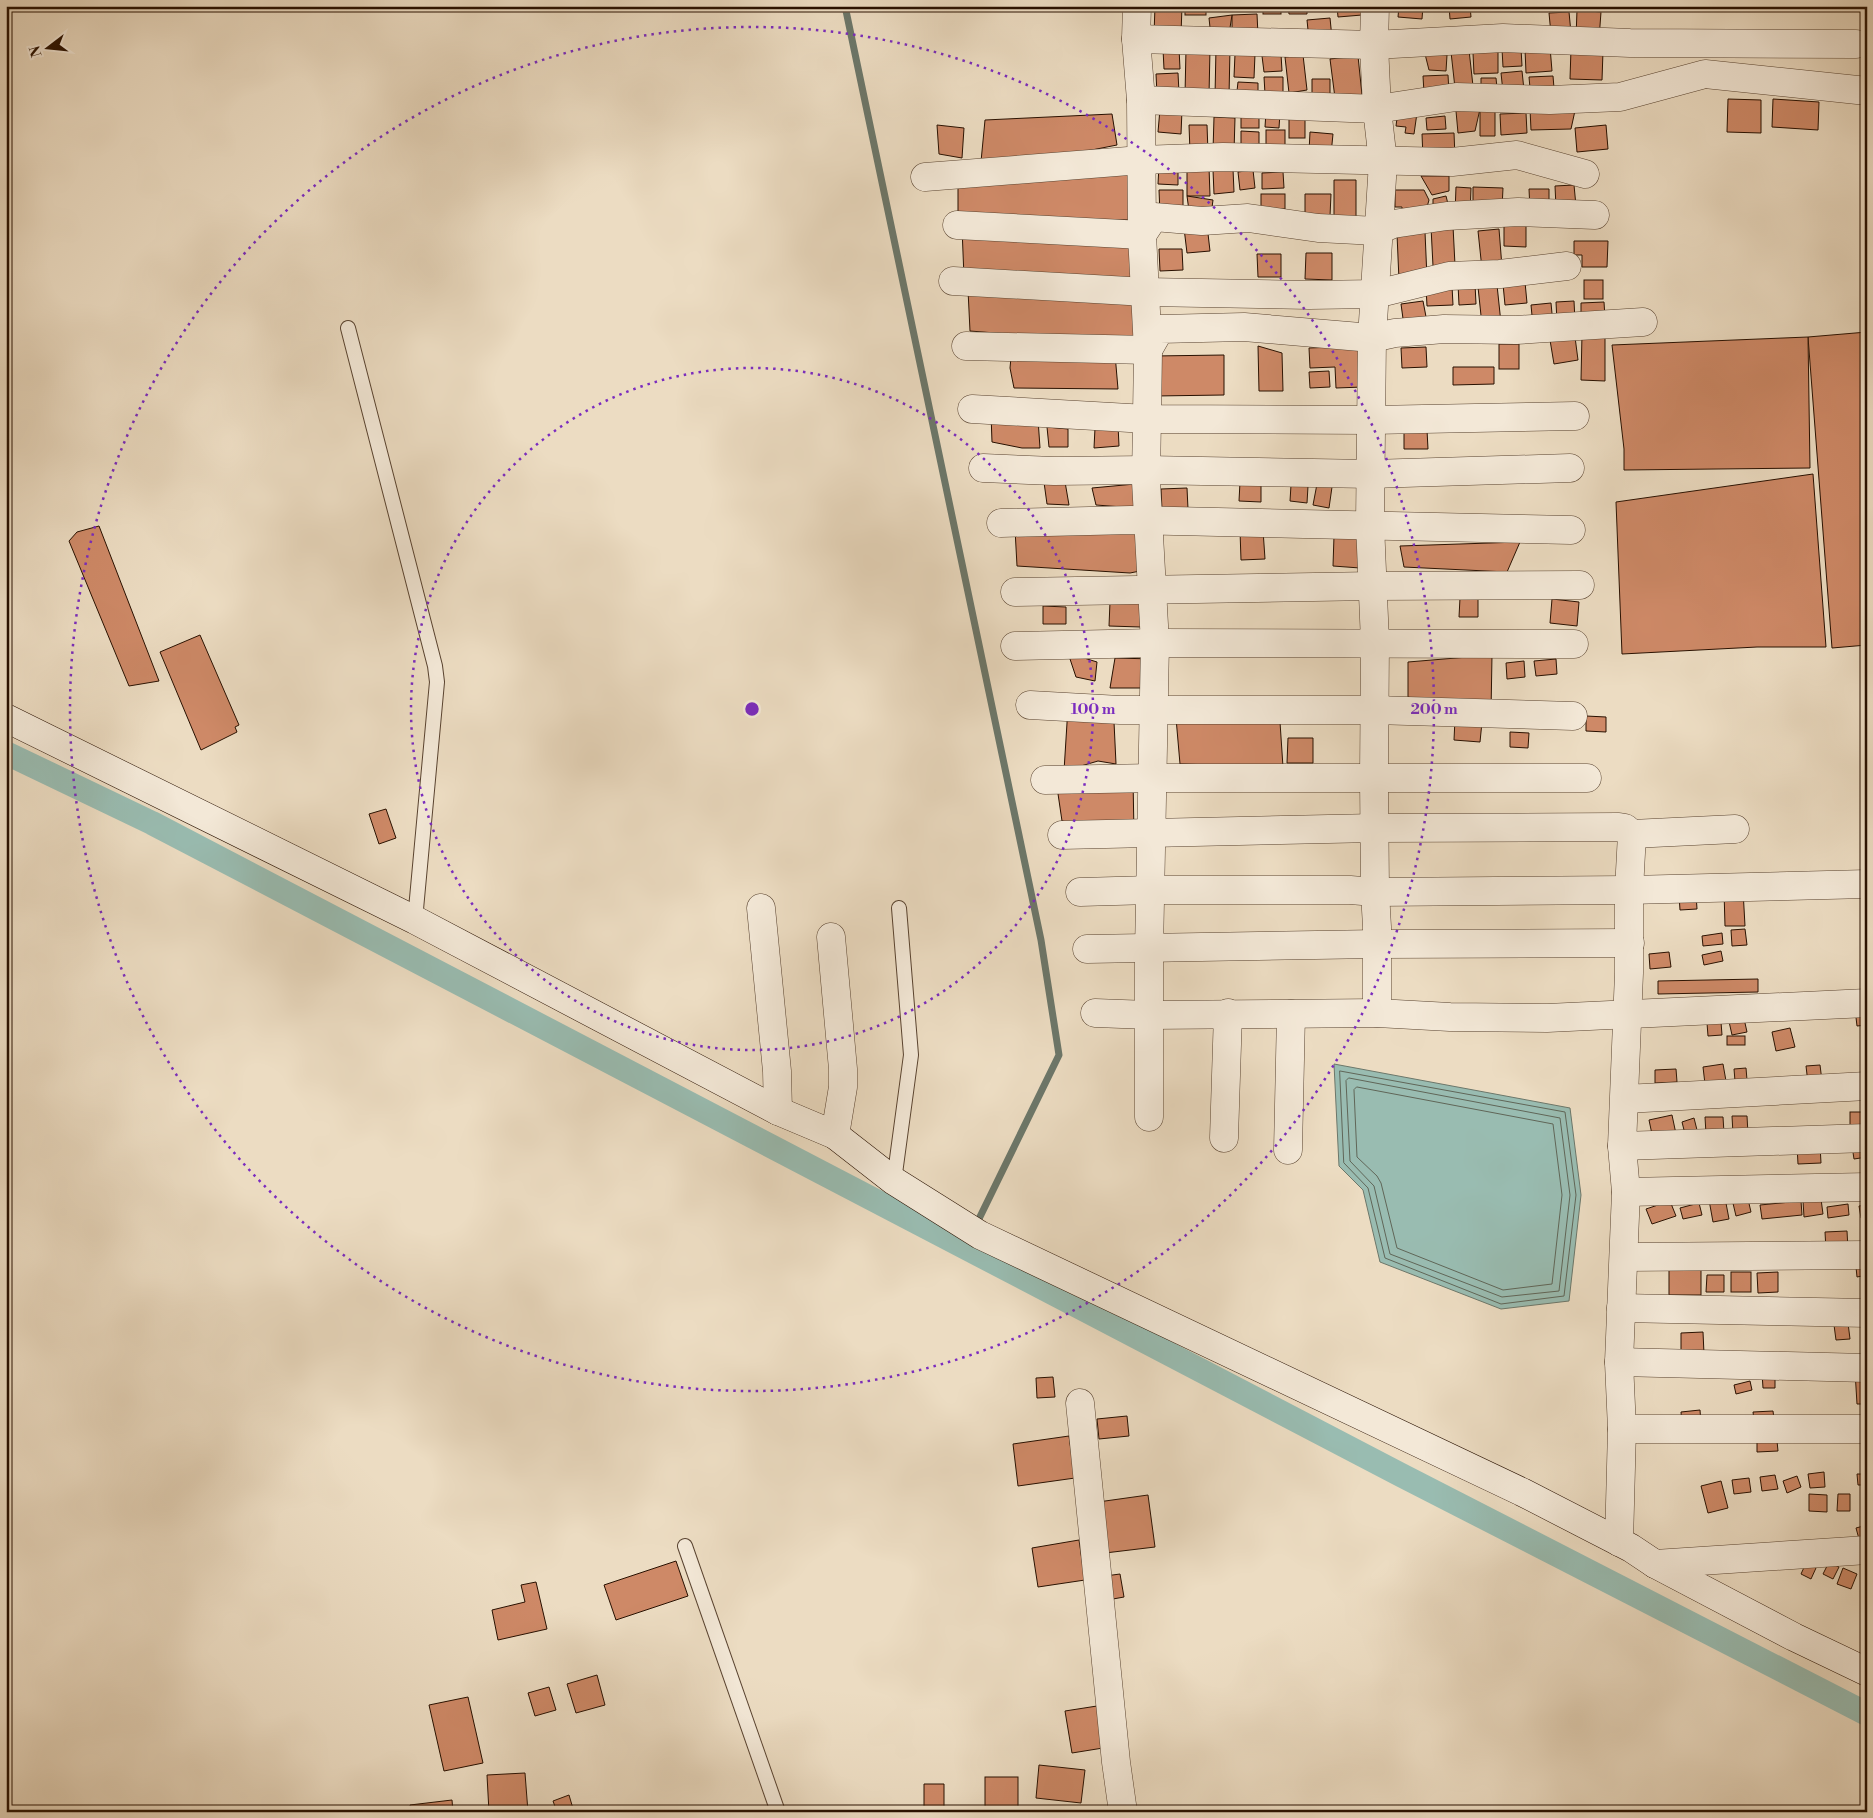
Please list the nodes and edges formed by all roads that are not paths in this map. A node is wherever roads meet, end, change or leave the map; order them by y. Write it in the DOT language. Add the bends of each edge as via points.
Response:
graph roads {
  1 [pos="1137,6"];
  2 [pos="1376,6"];
  3 [pos="1136,39"];
  4 [pos="1856,44"];
  5 [pos="1374,45"];
  6 [pos="1867,91"];
  7 [pos="1141,100"];
  8 [pos="1377,109"];
  9 [pos="1142,160"];
  10 [pos="1383,162"];
  11 [pos="1585,174"];
  12 [pos="925,177"];
  13 [pos="1595,215"];
  14 [pos="957,225"];
  15 [pos="1378,231"];
  16 [pos="1142,235"];
  17 [pos="1567,266"];
  18 [pos="953,281"];
  19 [pos="1146,292"];
  20 [pos="1376,294"];
  21 [pos="1643,322"];
  22 [pos="348,328"];
  23 [pos="1372,338"];
  24 [pos="966,346"];
  25 [pos="1148,350"];
  26 [pos="972,409"];
  27 [pos="1575,416"];
  28 [pos="1147,419"];
  29 [pos="1372,420"];
  30 [pos="983,468"];
  31 [pos="1570,468"];
  32 [pos="1147,470"];
  33 [pos="1371,474"];
  34 [pos="1148,520"];
  35 [pos="1001,523"];
  36 [pos="1370,524"];
  37 [pos="1571,530"];
  38 [pos="1580,585"];
  39 [pos="1373,586"];
  40 [pos="1152,590"];
  41 [pos="1015,592"];
  42 [pos="1375,642"];
  43 [pos="1155,643"];
  44 [pos="1574,644"];
  45 [pos="1015,646"];
  46 [pos="1030,705"];
  47 [pos="1154,710"];
  48 [pos="1374,710"];
  49 [pos="1573,716"];
  50 [pos="6,718"];
  51 [pos="1154,778"];
  52 [pos="1374,778"];
  53 [pos="1587,778"];
  54 [pos="1045,780"];
  55 [pos="1375,828"];
  56 [pos="1735,829"];
  57 [pos="1152,833"];
  58 [pos="1632,834"];
  59 [pos="1062,835"];
  60 [pos="1867,884"];
  61 [pos="1151,890"];
  62 [pos="1629,890"];
  63 [pos="1080,892"];
  64 [pos="1375,892"];
  65 [pos="761,908"];
  66 [pos="899,908"];
  67 [pos="415,920"];
  68 [pos="831,937"];
  69 [pos="1630,943"];
  70 [pos="1377,944"];
  71 [pos="1149,948"];
  72 [pos="1087,949"];
  73 [pos="1867,1003"];
  74 [pos="1095,1013"];
  75 [pos="1228,1013"];
  76 [pos="1291,1014"];
  77 [pos="1376,1014"];
  78 [pos="1149,1015"];
  79 [pos="1628,1015"];
  80 [pos="1867,1086"];
  81 [pos="1625,1099"];
  82 [pos="778,1111"];
  83 [pos="1149,1117"];
  84 [pos="836,1135"];
  85 [pos="1224,1138"];
  86 [pos="1867,1138"];
  87 [pos="1622,1146"];
  88 [pos="1288,1150"];
  89 [pos="894,1181"];
  90 [pos="1867,1187"];
  91 [pos="1626,1192"];
  92 [pos="1867,1255"];
  93 [pos="1624,1257"];
  94 [pos="1621,1308"];
  95 [pos="1867,1313"];
  96 [pos="1619,1362"];
  97 [pos="1867,1368"];
  98 [pos="1080,1404"];
  99 [pos="1622,1429"];
  100 [pos="1867,1429"];
  101 [pos="1619,1542"];
  102 [pos="685,1546"];
  103 [pos="1867,1550"];
  104 [pos="1655,1564"];
  105 [pos="1867,1672"];
  106 [pos="778,1812"];
  107 [pos="1123,1812"];
  1 -- 3 [label="street"];
  2 -- 5 [label="street"];
  3 -- 5 [label="street"];
  3 -- 7 [label="street"];
  4 -- 5 [label="street" via="1630,43 1503,38"];
  5 -- 8 [label="street"];
  6 -- 8 [label="street" via="1705,74 1620,97 1550,100 1456,97"];
  7 -- 8 [label="street"];
  7 -- 9 [label="street"];
  8 -- 10 [label="street"];
  9 -- 10 [label="street" via="1222,158"];
  9 -- 12 [label="street"];
  9 -- 16 [label="street"];
  10 -- 11 [label="street" via="1452,162 1517,156"];
  10 -- 15 [label="street"];
  13 -- 15 [label="street" via="1518,212 1447,216 1393,224"];
  14 -- 16 [label="street"];
  15 -- 16 [label="street" via="1318,228 1248,218 1202,221 1154,217"];
  15 -- 20 [label="street"];
  16 -- 19 [label="street"];
  17 -- 20 [label="street" via="1449,276"];
  18 -- 19 [label="street"];
  19 -- 20 [label="street"];
  19 -- 25 [label="street"];
  20 -- 23 [label="street"];
  21 -- 23 [label="street" via="1516,330 1444,329"];
  22 -- 67 [label="lane" via="437,682"];
  23 -- 25 [label="street" via="1244,327 1160,329"];
  23 -- 29 [label="street"];
  24 -- 25 [label="street"];
  25 -- 28 [label="street"];
  26 -- 28 [label="street"];
  27 -- 29 [label="street"];
  28 -- 29 [label="street"];
  28 -- 32 [label="street"];
  29 -- 33 [label="street"];
  30 -- 32 [label="street"];
  31 -- 33 [label="street"];
  32 -- 33 [label="street"];
  32 -- 34 [label="street"];
  33 -- 36 [label="street"];
  34 -- 35 [label="street"];
  34 -- 36 [label="street"];
  34 -- 40 [label="street"];
  36 -- 37 [label="street"];
  36 -- 39 [label="street"];
  38 -- 39 [label="street"];
  39 -- 40 [label="street"];
  39 -- 42 [label="street"];
  40 -- 41 [label="street"];
  40 -- 43 [label="street"];
  42 -- 43 [label="street"];
  42 -- 44 [label="street"];
  42 -- 48 [label="street"];
  43 -- 45 [label="street"];
  43 -- 47 [label="street"];
  46 -- 47 [label="street"];
  47 -- 48 [label="street"];
  47 -- 51 [label="street"];
  48 -- 49 [label="street"];
  48 -- 52 [label="street"];
  50 -- 67 [label="street"];
  51 -- 52 [label="street"];
  51 -- 54 [label="street"];
  51 -- 57 [label="street"];
  52 -- 53 [label="street"];
  52 -- 55 [label="street"];
  55 -- 57 [label="street"];
  55 -- 58 [label="street" via="1619,827"];
  55 -- 64 [label="street"];
  56 -- 58 [label="street"];
  57 -- 59 [label="street"];
  57 -- 61 [label="street"];
  58 -- 62 [label="street"];
  60 -- 62 [label="street"];
  61 -- 63 [label="street"];
  61 -- 64 [label="street"];
  61 -- 71 [label="street"];
  62 -- 64 [label="street"];
  62 -- 69 [label="street"];
  64 -- 70 [label="street"];
  65 -- 82 [label="street"];
  66 -- 89 [label="lane" via="911,1055"];
  67 -- 82 [label="street"];
  68 -- 84 [label="street" via="843,1069"];
  69 -- 70 [label="street"];
  69 -- 79 [label="street"];
  70 -- 71 [label="street"];
  70 -- 77 [label="street"];
  71 -- 72 [label="street"];
  71 -- 78 [label="street"];
  73 -- 79 [label="street"];
  74 -- 78 [label="street"];
  75 -- 76 [label="street"];
  75 -- 78 [label="street"];
  75 -- 85 [label="street"];
  76 -- 77 [label="street"];
  76 -- 88 [label="street"];
  77 -- 79 [label="street" via="1547,1018"];
  78 -- 83 [label="street"];
  79 -- 81 [label="street"];
  80 -- 81 [label="street"];
  81 -- 87 [label="street"];
  82 -- 84 [label="street"];
  84 -- 89 [label="street"];
  86 -- 87 [label="street"];
  87 -- 91 [label="street"];
  89 -- 101 [label="street" via="970,1229 1522,1492"];
  90 -- 91 [label="street"];
  91 -- 93 [label="street"];
  92 -- 93 [label="street"];
  93 -- 94 [label="street"];
  94 -- 95 [label="street"];
  94 -- 96 [label="street"];
  96 -- 97 [label="street"];
  96 -- 99 [label="street"];
  98 -- 107 [label="street"];
  99 -- 100 [label="street"];
  99 -- 101 [label="street"];
  101 -- 104 [label="street"];
  102 -- 106 [label="lane"];
  103 -- 104 [label="street"];
  104 -- 105 [label="street"];
}
